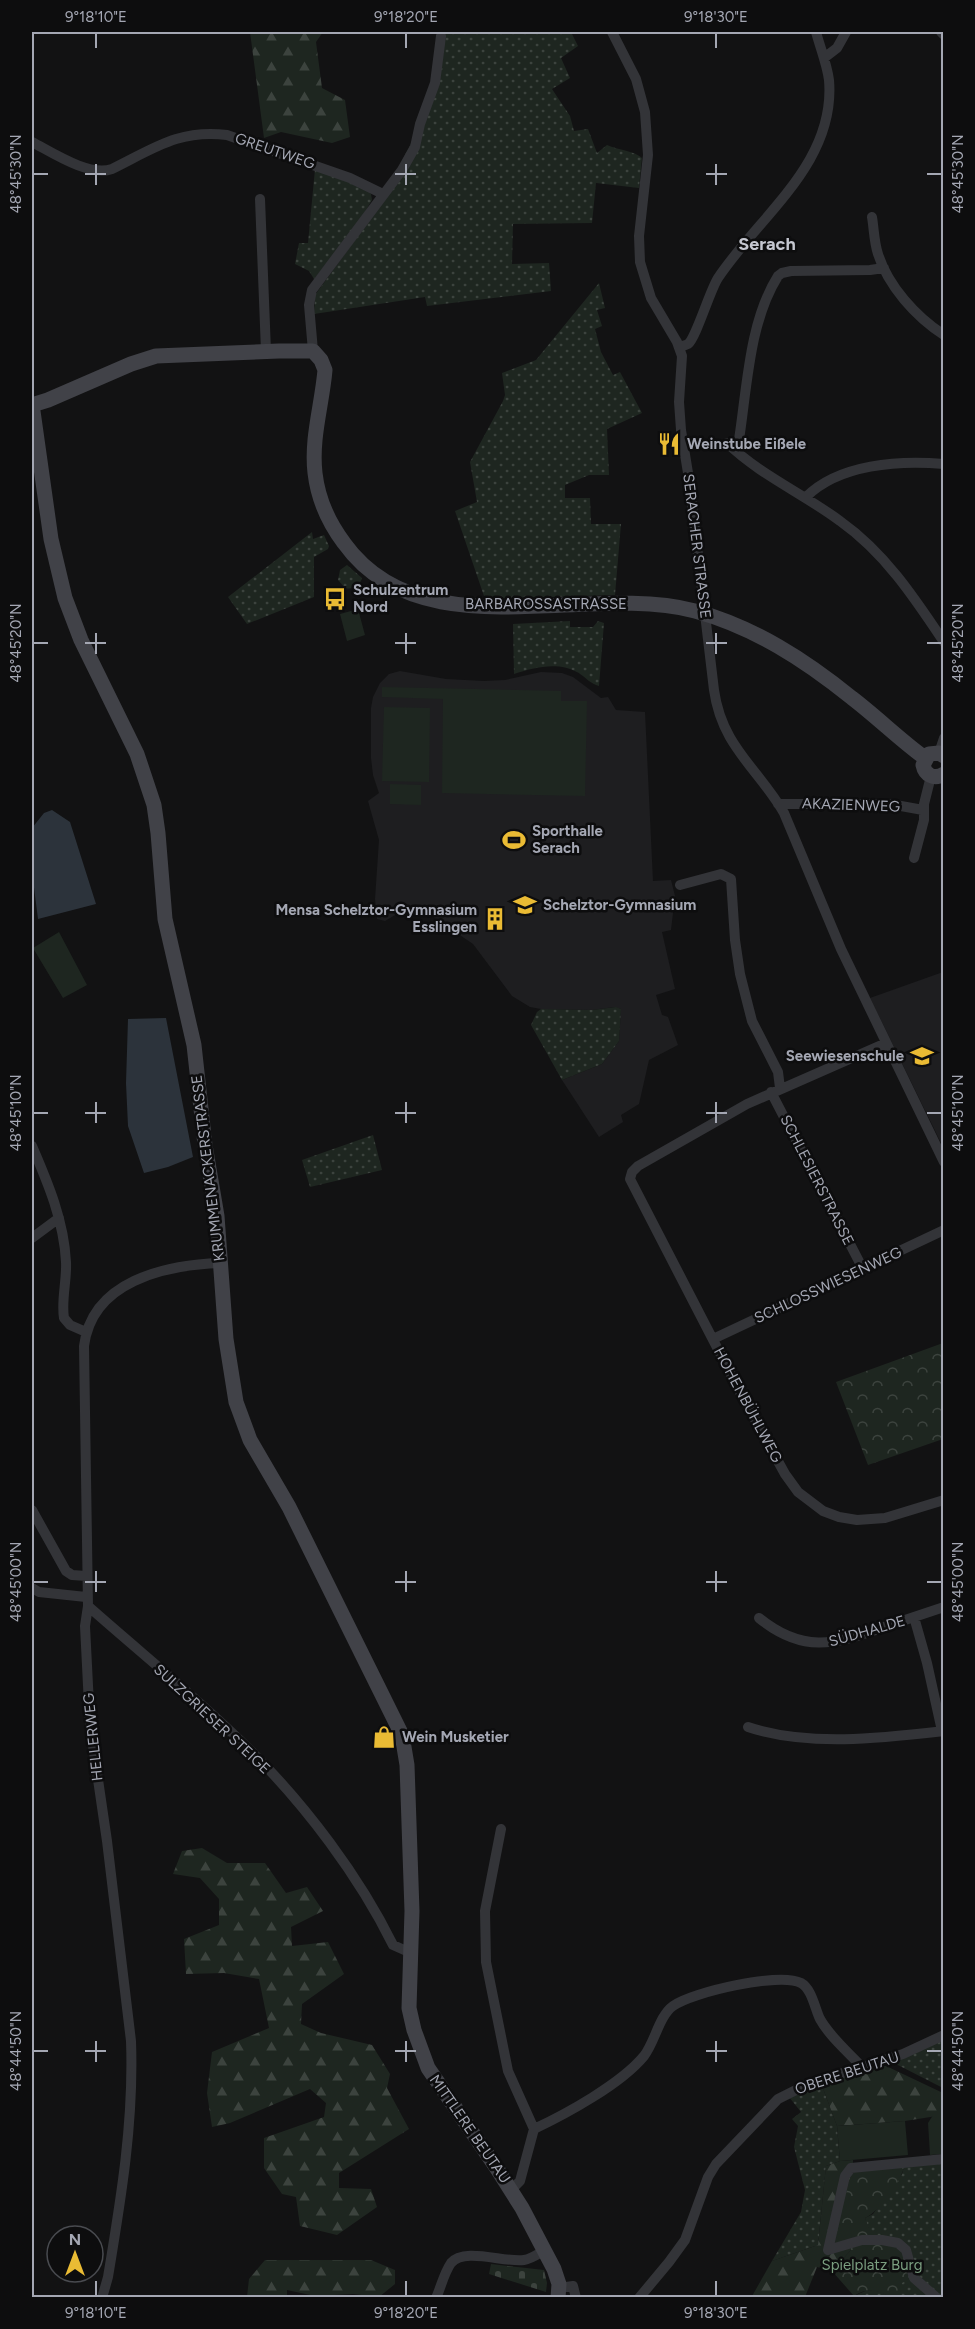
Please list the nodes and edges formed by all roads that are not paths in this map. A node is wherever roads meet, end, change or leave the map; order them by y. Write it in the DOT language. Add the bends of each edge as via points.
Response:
graph roads {
  1 [pos="612,32"];
  2 [pos="816,32"];
  3 [pos="846,32"];
  4 [pos="441,36"];
  5 [pos="824,58"];
  6 [pos="32,142"];
  7 [pos="383,194"];
  8 [pos="260,199"];
  9 [pos="872,217"];
  10 [pos="884,268"];
  11 [pos="944,335"];
  12 [pos="680,348"];
  13 [pos="266,351"];
  14 [pos="313,351"];
  15 [pos="32,404"];
  16 [pos="728,443"];
  17 [pos="737,452"];
  18 [pos="944,464"];
  19 [pos="806,497"];
  20 [pos="705,614"];
  21 [pos="944,642"];
  22 [pos="944,738"];
  23 [pos="936,756"];
  24 [pos="937,775"];
  25 [pos="778,804"];
  26 [pos="923,810"];
  27 [pos="914,858"];
  28 [pos="680,885"];
  29 [pos="886,1043"];
  30 [pos="776,1090"];
  31 [pos="32,1146"];
  32 [pos="944,1162"];
  33 [pos="59,1218"];
  34 [pos="944,1230"];
  35 [pos="32,1238"];
  36 [pos="220,1263"];
  37 [pos="863,1269"];
  38 [pos="86,1332"];
  39 [pos="713,1340"];
  40 [pos="944,1500"];
  41 [pos="32,1510"];
  42 [pos="86,1576"];
  43 [pos="32,1588"];
  44 [pos="87,1602"];
  45 [pos="944,1607"];
  46 [pos="914,1617"];
  47 [pos="759,1618"];
  48 [pos="748,1727"];
  49 [pos="943,1731"];
  50 [pos="501,1829"];
  51 [pos="411,1953"];
  52 [pos="944,2035"];
  53 [pos="862,2067"];
  54 [pos="534,2129"];
  55 [pos="944,2159"];
  56 [pos="512,2190"];
  57 [pos="545,2250"];
  58 [pos="558,2293"];
  59 [pos="102,2298"];
  60 [pos="436,2298"];
  61 [pos="576,2298"];
  62 [pos="639,2298"];
  63 [pos="937,2298"];
  1 -- 12 [label="street" via="636,80 646,118 648,155 639,236 641,268 654,304"];
  2 -- 5 [label="street"];
  3 -- 5 [label="street" via="837,48"];
  4 -- 7 [label="street" via="434,88 416,145"];
  5 -- 12 [label="street" via="828,98 818,146 780,202 718,277 691,341"];
  6 -- 7 [label="street, GREUTWEG" via="99,172 187,135 223,134 350,178"];
  7 -- 14 [label="street" via="314,287 309,305"];
  8 -- 13 [label="street"];
  9 -- 10 [label="street"];
  10 -- 11 [label="street" via="908,304"];
  10 -- 17 [label="street" via="791,271 778,276 752,352"];
  12 -- 20 [label="street, SERACHER STRASSE" via="681,430"];
  13 -- 14 [label="main road"];
  13 -- 15 [label="main road" via="150,357"];
  14 -- 20 [label="main road, BARBAROSSASTRASSE" via="325,370 314,442 318,489 327,516 343,542 375,575 415,595 462,605 613,603"];
  15 -- 36 [label="main road, KRUMMENACKERSTRASSE" via="61,585 81,640 137,754 154,805 165,919 194,1045"];
  16 -- 17 [label="street"];
  17 -- 19 [label="street"];
  18 -- 19 [label="street" via="902,463 867,468 822,484"];
  19 -- 21 [label="street" via="882,558"];
  20 -- 23 [label="main road, BARBAROSSASTRASSE" via="756,634 801,660"];
  20 -- 25 [label="street, SERACHER STRASSE" via="715,698 722,722 735,748"];
  22 -- 23 [label="street"];
  23 -- 24 [label="main road" via="925,770"];
  24 -- 26 [label="street"];
  25 -- 26 [label="street, AKAZIENWEG" via="890,804"];
  25 -- 29 [label="street, SERACHER STRASSE"];
  26 -- 27 [label="street"];
  28 -- 30 [label="street, SCHLESIERSTRASSE" via="721,874 732,882 736,951 755,1029 778,1072"];
  29 -- 30 [label="street"];
  29 -- 32 [label="street, SERACHER STRASSE"];
  30 -- 37 [label="street, SCHLESIERSTRASSE"];
  30 -- 39 [label="street, HOHENBÜHLWEG" via="638,1166 630,1176"];
  31 -- 33 [label="street"];
  33 -- 35 [label="street"];
  33 -- 38 [label="street" via="66,1264 63,1315 70,1325"];
  34 -- 37 [label="street, SCHLOSSWIESENWEG"];
  36 -- 38 [label="street, HELLERWEG" via="154,1273 128,1282 104,1303"];
  36 -- 51 [label="main road, KRUMMENACKERSTRASSE" via="232,1379 246,1432 289,1507 402,1735 407,1765"];
  37 -- 39 [label="street, SCHLOSSWIESENWEG"];
  38 -- 42 [label="street, HELLERWEG"];
  39 -- 40 [label="street, HOHENBÜHLWEG" via="785,1474 809,1502 839,1517 863,1520 885,1518"];
  41 -- 42 [label="street" via="66,1571"];
  42 -- 44 [label="street, HELLERWEG"];
  43 -- 44 [label="street"];
  44 -- 51 [label="street, SULZGRIESER STEIGE" via="260,1761 322,1834 374,1908 393,1945"];
  44 -- 59 [label="street, HELLERWEG" via="89,1716 132,2062 128,2142"];
  45 -- 46 [label="street, SÜDHALDE"];
  46 -- 47 [label="street, SÜDHALDE" via="848,1640 819,1644 785,1635"];
  46 -- 49 [label="street"];
  48 -- 49 [label="street" via="869,1740"];
  50 -- 54 [label="street" via="485,1911 487,1968 508,2071"];
  51 -- 56 [label="main road, MITTLERE BEUTAU" via="409,2008 425,2062"];
  52 -- 53 [label="street, OBERE BEUTAU" via="916,2050"];
  53 -- 54 [label="street" via="822,2022 807,1988 800,1983 769,1981 714,1989 685,1999 669,2010 652,2044 632,2068 576,2107"];
  53 -- 62 [label="street, OBERE BEUTAU" via="808,2084 772,2104 712,2170 685,2240"];
  54 -- 56 [label="street" via="520,2181"];
  55 -- 63 [label="street" via="850,2168 828,2250 862,2240 898,2243 906,2250 916,2281"];
  56 -- 57 [label="main road, MITTLERE BEUTAU"];
  57 -- 58 [label="main road, MITTLERE BEUTAU" via="557,2275"];
  57 -- 60 [label="street" via="524,2260 469,2256 456,2259 448,2268"];
  58 -- 61 [label="street" via="573,2286"];
}
